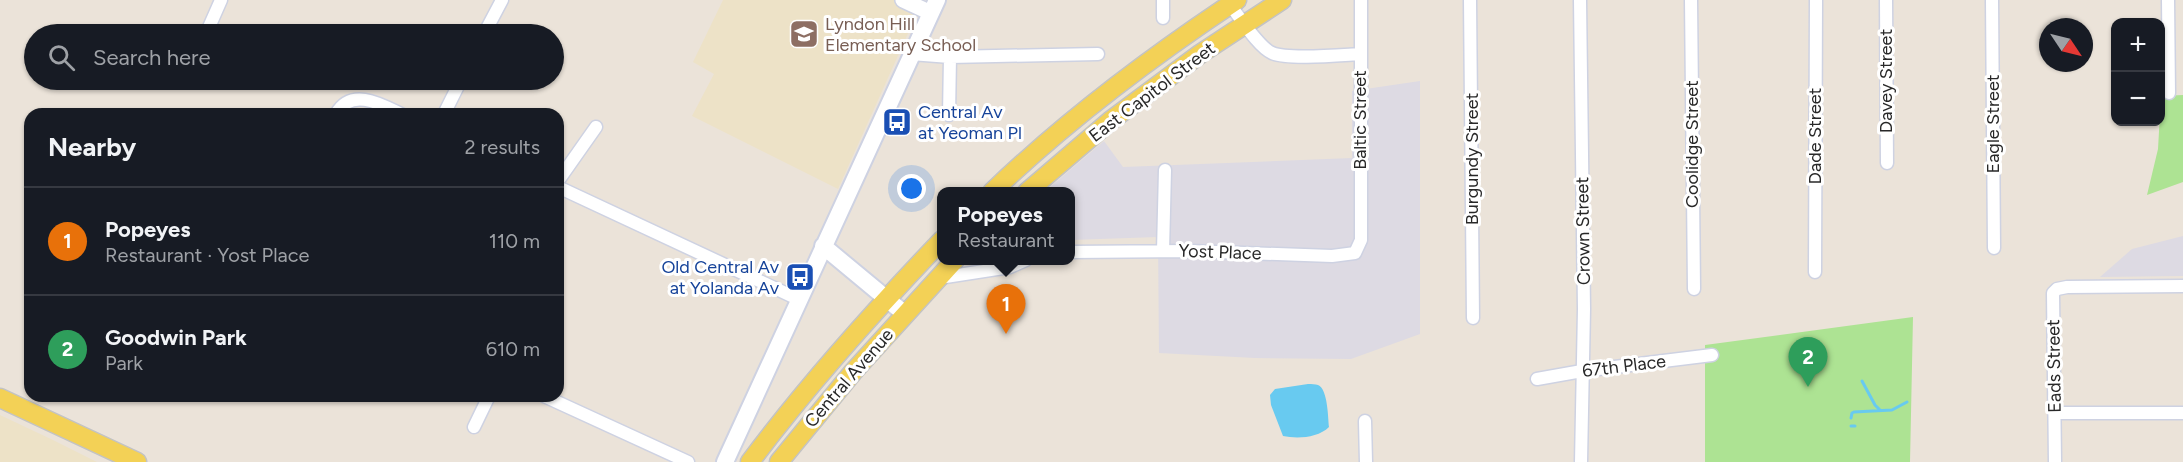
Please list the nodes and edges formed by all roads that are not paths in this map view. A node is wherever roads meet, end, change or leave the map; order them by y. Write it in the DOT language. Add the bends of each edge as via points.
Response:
graph roads {
  1 [pos="222,0"];
  2 [pos="502,0"];
  3 [pos="903,0"];
  4 [pos="1162,0"];
  5 [pos="1282,0"];
  6 [pos="1361,0"];
  7 [pos="1470,0"];
  8 [pos="1580,0"];
  9 [pos="1691,0"];
  10 [pos="1816,0"];
  11 [pos="1886,0"];
  12 [pos="1992,0"];
  13 [pos="2168,0"];
  14 [pos="1233,2"];
  15 [pos="934,7"];
  16 [pos="1163,18"];
  17 [pos="211,24"];
  18 [pos="489,24"];
  19 [pos="1245,24"];
  20 [pos="911,54"];
  21 [pos="1098,54"];
  22 [pos="1360,54"];
  23 [pos="950,57"];
  24 [pos="456,90"];
  25 [pos="2169,93"];
  26 [pos="341,108"];
  27 [pos="387,108"];
  28 [pos="447,108"];
  29 [pos="949,115"];
  30 [pos="596,127"];
  31 [pos="1887,163"];
  32 [pos="1165,170"];
  33 [pos="564,172"];
  34 [pos="997,187"];
  35 [pos="1033,187"];
  36 [pos="564,190"];
  37 [pos="1361,240"];
  38 [pos="937,245"];
  39 [pos="823,246"];
  40 [pos="1994,248"];
  41 [pos="1163,251"];
  42 [pos="1075,252"];
  43 [pos="951,265"];
  44 [pos="1005,265"];
  45 [pos="1815,272"];
  46 [pos="938,278"];
  47 [pos="2183,286"];
  48 [pos="1694,289"];
  49 [pos="885,298"];
  50 [pos="798,299"];
  51 [pos="905,314"];
  52 [pos="1473,318"];
  53 [pos="1712,355"];
  54 [pos="1582,371"];
  55 [pos="1537,379"];
  56 [pos="0,398"];
  57 [pos="486,402"];
  58 [pos="557,402"];
  59 [pos="2055,413"];
  60 [pos="2183,413"];
  61 [pos="1365,421"];
  62 [pos="474,427"];
  63 [pos="137,462"];
  64 [pos="688,462"];
  65 [pos="724,462"];
  66 [pos="750,462"];
  67 [pos="779,462"];
  68 [pos="1366,462"];
  69 [pos="1581,462"];
  70 [pos="2055,462"];
  1 -- 17 [label="street"];
  2 -- 18 [label="street"];
  3 -- 15 [label="street"];
  4 -- 16 [label="street"];
  5 -- 19 [label="main road, East Capitol Street"];
  6 -- 22 [label="street, Baltic Street"];
  7 -- 52 [label="street, Burgundy Street"];
  8 -- 54 [label="street, Crown Street"];
  9 -- 48 [label="street, Coolidge Street"];
  10 -- 45 [label="street, Dade Street"];
  11 -- 31 [label="street, Davey Street"];
  12 -- 40 [label="street, Eagle Street"];
  13 -- 25 [label="street"];
  14 -- 19 [label="street"];
  14 -- 34 [label="main road, East Capitol Street" via="1088,109"];
  15 -- 20 [label="main road"];
  19 -- 22 [label="street" via="1273,54"];
  19 -- 35 [label="main road, East Capitol Street" via="1110,121"];
  20 -- 23 [label="street"];
  20 -- 39 [label="main road"];
  21 -- 23 [label="street"];
  22 -- 37 [label="street, Baltic Street"];
  23 -- 29 [label="street"];
  24 -- 28 [label="street"];
  26 -- 27 [label="street" via="361,99"];
  30 -- 33 [label="street"];
  32 -- 41 [label="street"];
  36 -- 50 [label="street"];
  37 -- 41 [label="street, Yost Place" via="1355,253 1342,256"];
  38 -- 49 [label="main road"];
  39 -- 49 [label="main road, Central Avenue"];
  39 -- 50 [label="main road"];
  41 -- 42 [label="street, Yost Place"];
  43 -- 46 [label="main road"];
  44 -- 46 [label="street"];
  46 -- 51 [label="main road"];
  47 -- 59 [label="street, Eads Street" via="2057,289 2053,295"];
  49 -- 51 [label="main road, Central Avenue"];
  49 -- 66 [label="main road, Central Avenue"];
  50 -- 65 [label="main road"];
  51 -- 67 [label="main road, Central Avenue"];
  53 -- 54 [label="street, 67th Place"];
  54 -- 55 [label="street, 67th Place"];
  54 -- 69 [label="street, Crown Street"];
  56 -- 63 [label="main road"];
  57 -- 62 [label="street"];
  58 -- 64 [label="street"];
  59 -- 60 [label="street"];
  59 -- 70 [label="street, Eads Street"];
  61 -- 68 [label="street"];
}
